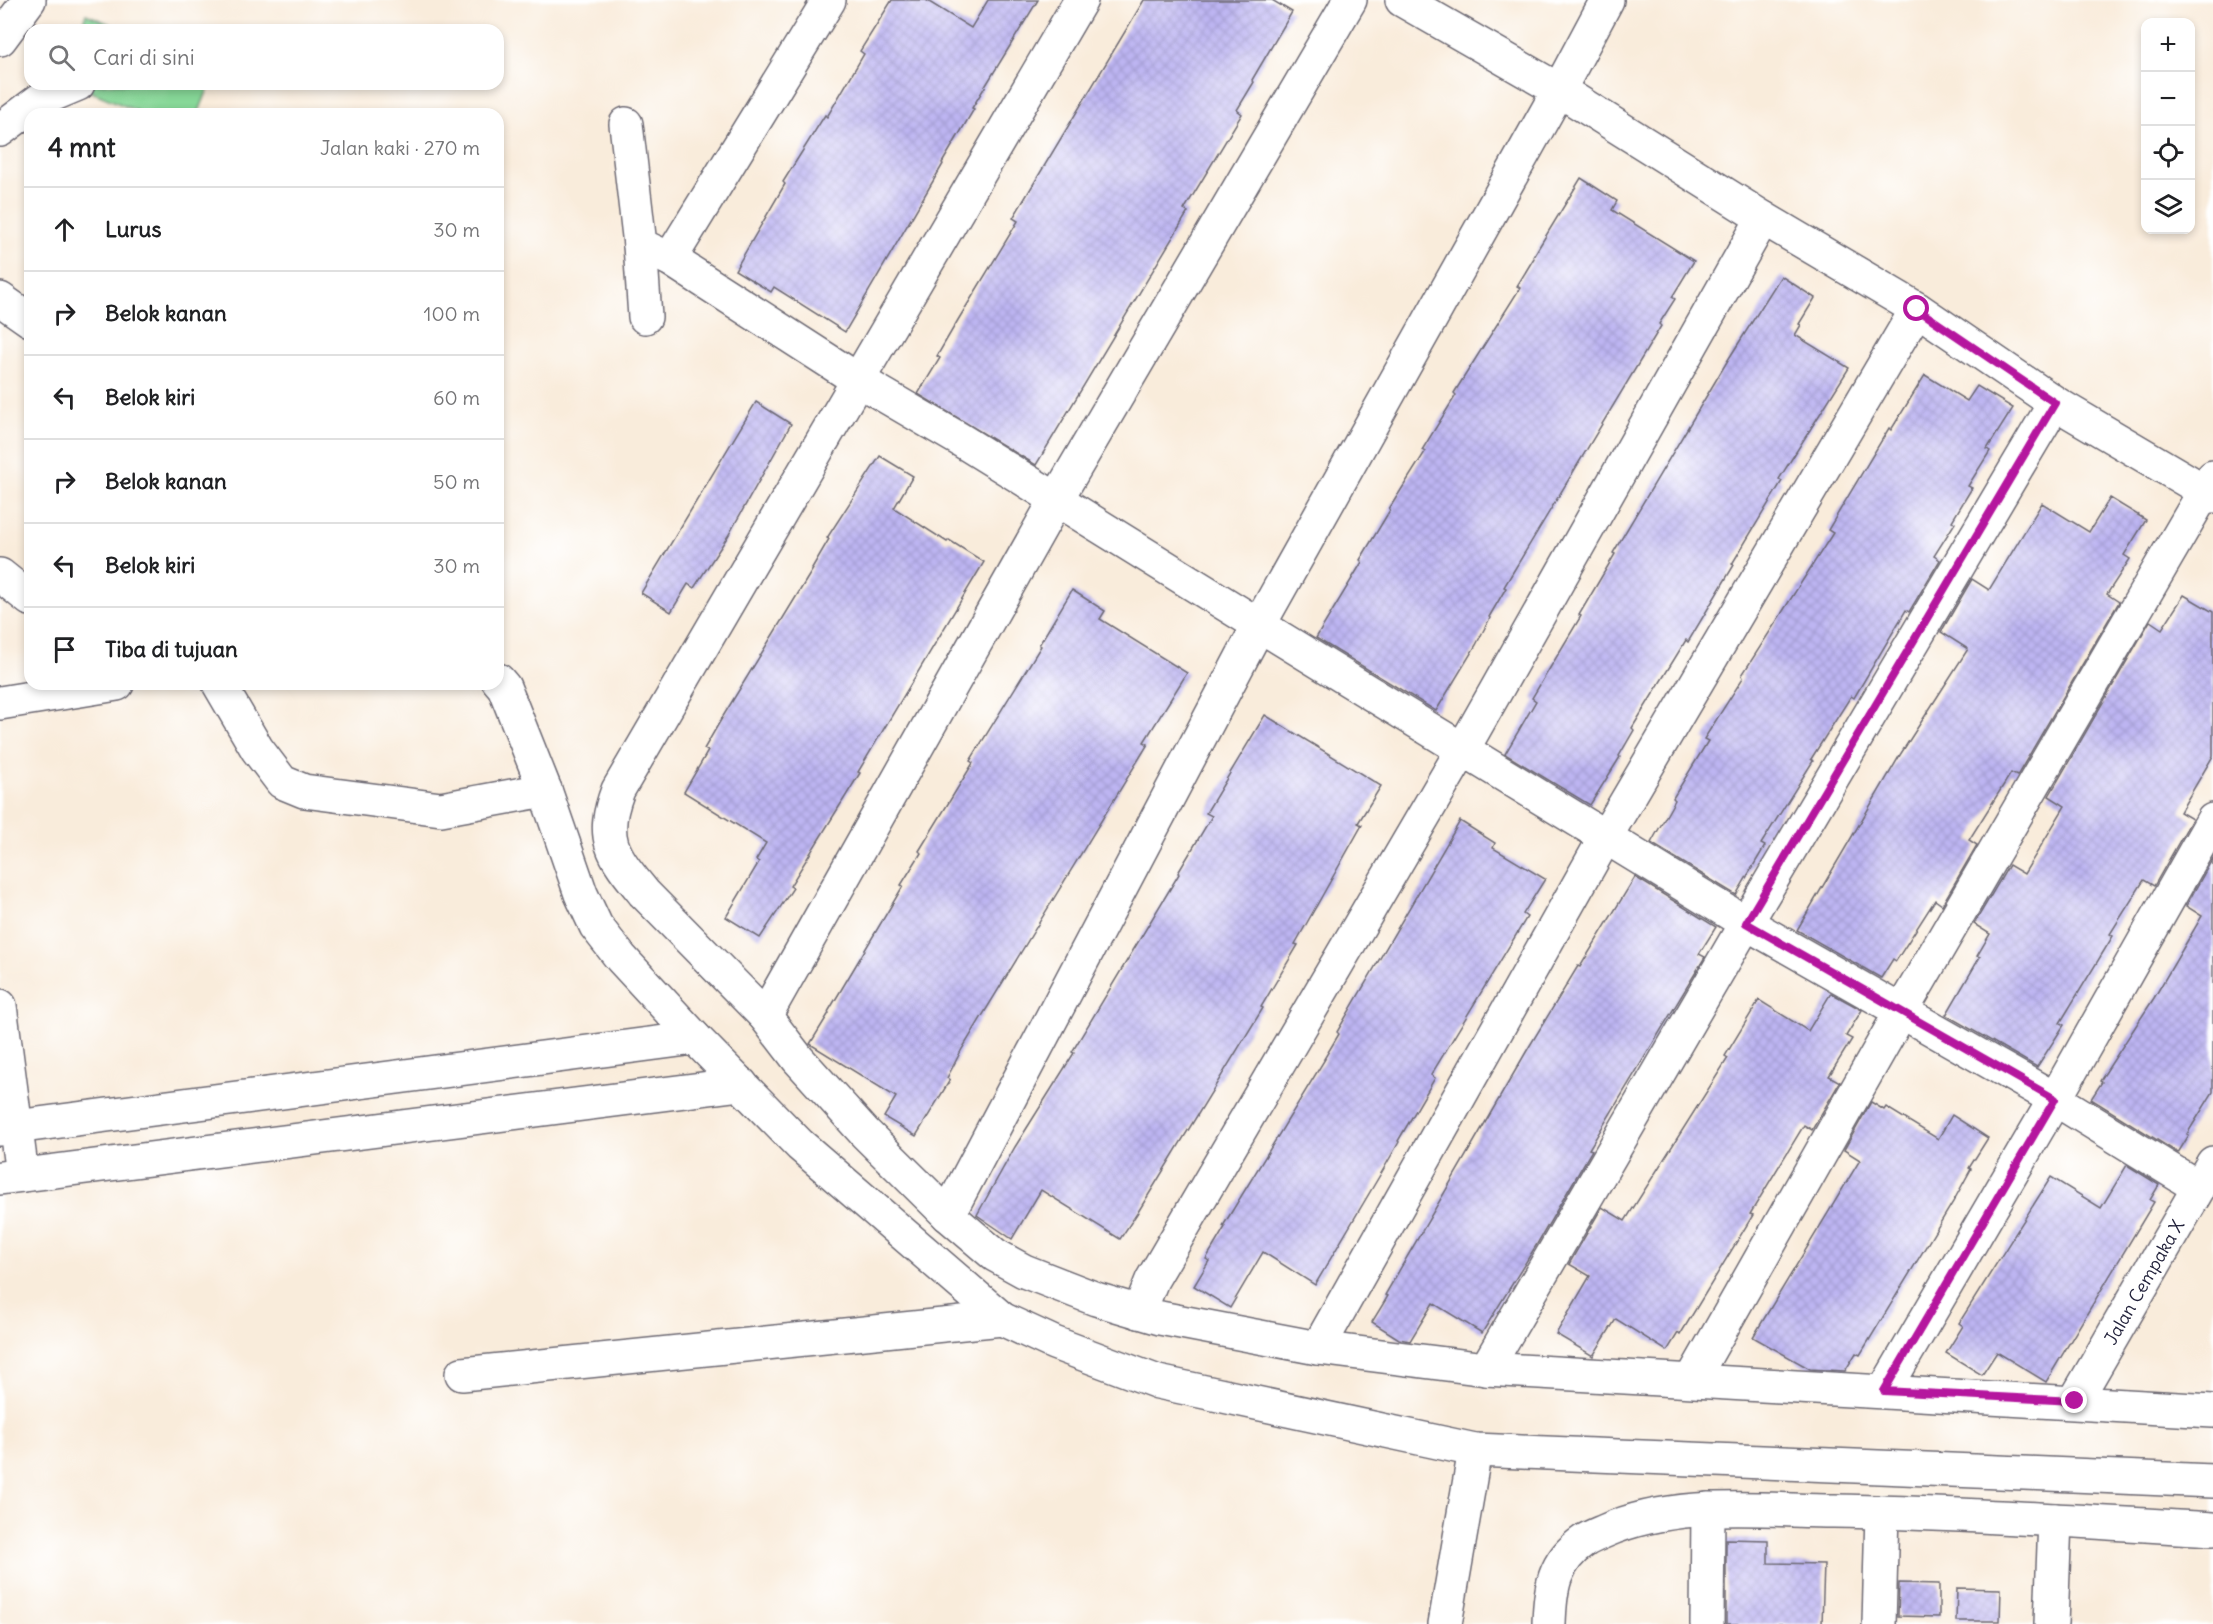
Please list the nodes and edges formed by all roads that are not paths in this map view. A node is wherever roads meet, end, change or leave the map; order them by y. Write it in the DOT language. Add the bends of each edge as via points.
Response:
graph roads {
  1 [pos="29,0"];
  2 [pos="829,0"];
  3 [pos="1081,0"];
  4 [pos="1350,0"];
  5 [pos="1402,0"];
  6 [pos="1607,0"];
  7 [pos="0,39"];
  8 [pos="64,90"];
  9 [pos="1559,90"];
  10 [pos="29,108"];
  11 [pos="24,112"];
  12 [pos="626,124"];
  13 [pos="0,130"];
  14 [pos="1763,218"];
  15 [pos="640,245"];
  16 [pos="670,259"];
  17 [pos="0,299"];
  18 [pos="1917,309"];
  19 [pos="24,316"];
  20 [pos="645,317"];
  21 [pos="858,380"];
  22 [pos="2055,403"];
  23 [pos="2210,488"];
  24 [pos="1056,500"];
  25 [pos="0,575"];
  26 [pos="24,594"];
  27 [pos="1258,625"];
  28 [pos="504,687"];
  29 [pos="80,690"];
  30 [pos="223,690"];
  31 [pos="0,703"];
  32 [pos="1463,749"];
  33 [pos="545,790"];
  34 [pos="2213,820"];
  35 [pos="1606,836"];
  36 [pos="1746,923"];
  37 [pos="0,1006"];
  38 [pos="1901,1012"];
  39 [pos="765,1016"];
  40 [pos="695,1038"];
  41 [pos="741,1084"];
  42 [pos="2055,1099"];
  43 [pos="8,1128"];
  44 [pos="2206,1175"];
  45 [pos="11,1177"];
  46 [pos="948,1215"];
  47 [pos="1138,1312"];
  48 [pos="1002,1319"];
  49 [pos="1318,1348"];
  50 [pos="1486,1369"];
  51 [pos="462,1374"];
  52 [pos="1692,1380"];
  53 [pos="1884,1391"];
  54 [pos="2075,1401"];
  55 [pos="2213,1411"];
  56 [pos="1475,1450"];
  57 [pos="2150,1479"];
  58 [pos="2205,1481"];
  59 [pos="1708,1509"];
  60 [pos="1882,1512"];
  61 [pos="2055,1520"];
  62 [pos="2148,1525"];
  63 [pos="2204,1529"];
  64 [pos="1445,1624"];
  65 [pos="1549,1624"];
  66 [pos="1707,1624"];
  67 [pos="1879,1624"];
  68 [pos="2051,1624"];
  1 -- 7 [label="street"];
  2 -- 16 [label="street"];
  3 -- 21 [label="street"];
  4 -- 24 [label="street"];
  5 -- 9 [label="street"];
  6 -- 9 [label="street"];
  8 -- 10 [label="street"];
  9 -- 14 [label="street"];
  9 -- 27 [label="street"];
  11 -- 13 [label="street"];
  12 -- 15 [label="street"];
  14 -- 18 [label="street"];
  14 -- 32 [label="street"];
  15 -- 16 [label="street"];
  15 -- 20 [label="street"];
  16 -- 21 [label="street"];
  17 -- 19 [label="street"];
  18 -- 22 [label="street"];
  18 -- 35 [label="street"];
  21 -- 24 [label="street"];
  21 -- 39 [label="street" via="618,790 610,811 609,835 615,856 627,873"];
  22 -- 23 [label="street"];
  22 -- 36 [label="street"];
  23 -- 38 [label="street"];
  24 -- 27 [label="street"];
  24 -- 39 [label="street"];
  25 -- 26 [label="street"];
  27 -- 32 [label="street"];
  27 -- 46 [label="street"];
  28 -- 33 [label="street"];
  29 -- 31 [label="street"];
  30 -- 33 [label="street" via="257,749 282,782 304,791 441,809"];
  32 -- 35 [label="street"];
  32 -- 47 [label="street" via="1152,1280"];
  33 -- 40 [label="street" via="596,926"];
  34 -- 42 [label="street"];
  35 -- 36 [label="street"];
  35 -- 49 [label="street"];
  36 -- 38 [label="street"];
  36 -- 50 [label="street"];
  37 -- 43 [label="street"];
  38 -- 42 [label="street"];
  38 -- 52 [label="street"];
  39 -- 46 [label="street" via="858,1126"];
  40 -- 41 [label="street"];
  40 -- 43 [label="street"];
  41 -- 45 [label="street"];
  41 -- 48 [label="street" via="800,1145"];
  42 -- 44 [label="street"];
  42 -- 53 [label="street"];
  43 -- 45 [label="street"];
  44 -- 54 [label="street, Jalan Cempaka X"];
  46 -- 47 [label="street" via="996,1255 1024,1271"];
  47 -- 49 [label="street"];
  48 -- 51 [label="street"];
  48 -- 56 [label="street" via="1158,1382"];
  49 -- 50 [label="street"];
  50 -- 52 [label="street"];
  52 -- 53 [label="street"];
  53 -- 54 [label="street"];
  54 -- 55 [label="street"];
  56 -- 57 [label="street"];
  56 -- 64 [label="street"];
  57 -- 58 [label="street"];
  57 -- 62 [label="street"];
  58 -- 63 [label="street"];
  59 -- 60 [label="street"];
  59 -- 65 [label="street" via="1623,1523 1585,1540 1565,1558 1556,1575 1550,1594"];
  59 -- 66 [label="street"];
  60 -- 61 [label="street"];
  60 -- 67 [label="street"];
  61 -- 62 [label="street"];
  61 -- 68 [label="street"];
  62 -- 63 [label="street"];
}
